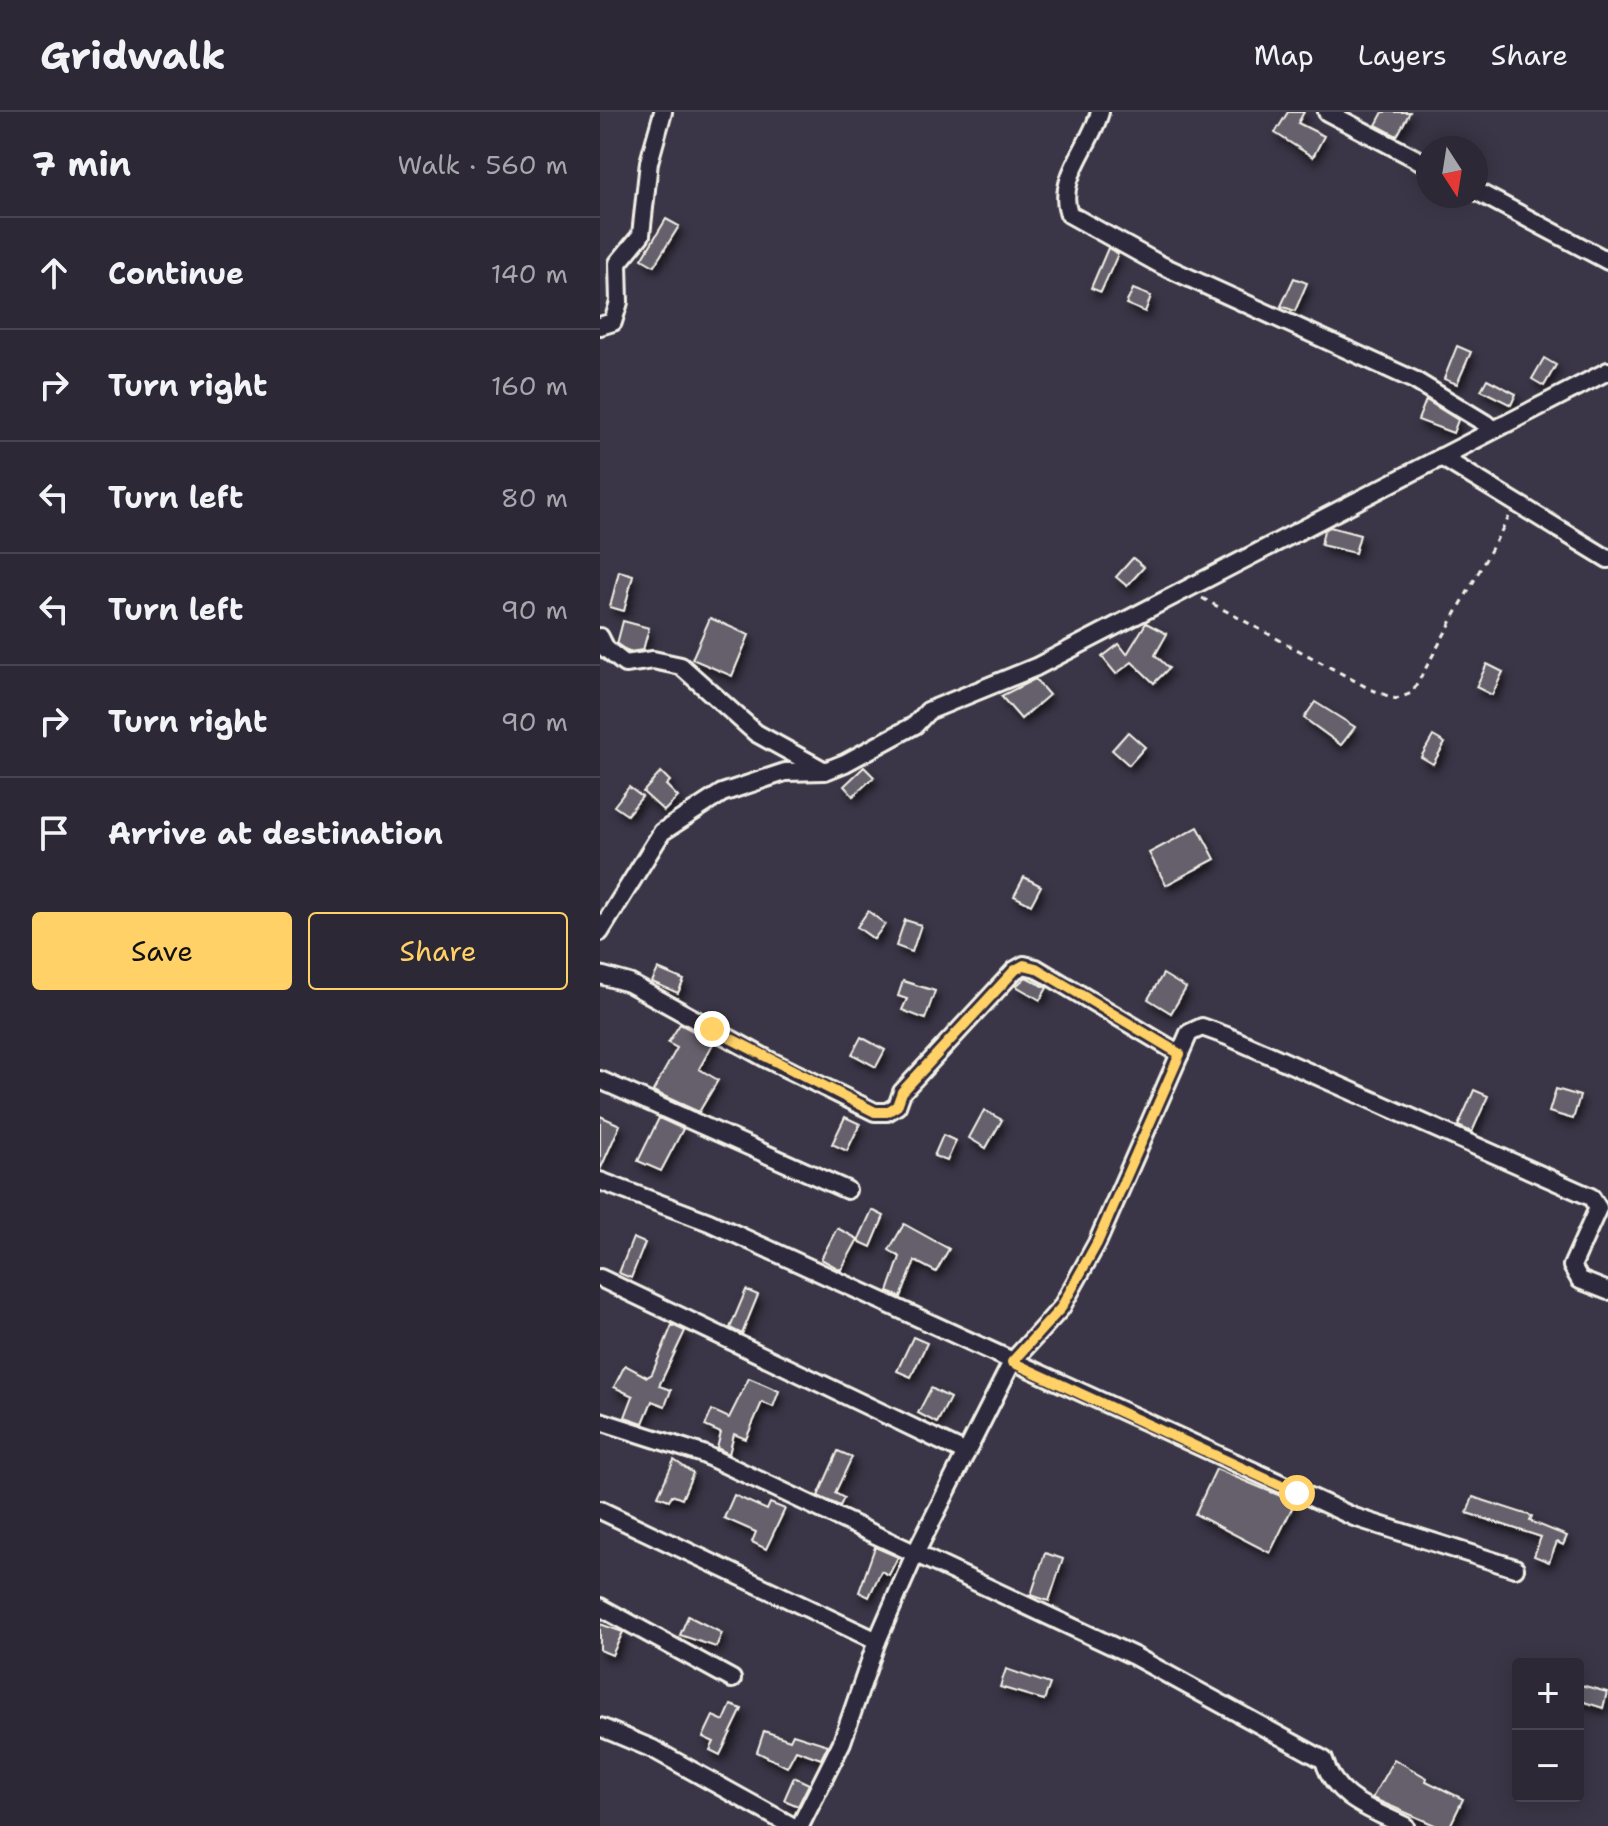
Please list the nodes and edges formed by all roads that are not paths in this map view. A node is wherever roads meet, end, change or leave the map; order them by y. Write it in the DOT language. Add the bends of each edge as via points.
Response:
graph roads {
  1 [pos="663,112"];
  2 [pos="1100,112"];
  3 [pos="1327,112"];
  4 [pos="1416,159"];
  5 [pos="1488,197"];
  6 [pos="1608,261"];
  7 [pos="600,326"];
  8 [pos="1608,371"];
  9 [pos="1493,428"];
  10 [pos="1441,457"];
  11 [pos="1608,559"];
  12 [pos="600,637"];
  13 [pos="825,771"];
  14 [pos="605,910"];
  15 [pos="600,932"];
  16 [pos="600,975"];
  17 [pos="1180,1054"];
  18 [pos="600,1080"];
  19 [pos="600,1181"];
  20 [pos="847,1190"];
  21 [pos="600,1278"];
  22 [pos="1608,1291"];
  23 [pos="1012,1362"];
  24 [pos="600,1421"];
  25 [pos="966,1453"];
  26 [pos="600,1510"];
  27 [pos="915,1554"];
  28 [pos="1515,1568"];
  29 [pos="600,1607"];
  30 [pos="877,1641"];
  31 [pos="732,1679"];
  32 [pos="600,1727"];
  33 [pos="792,1826"];
  34 [pos="800,1826"];
  35 [pos="1405,1826"];
  1 -- 7 [label="street" via="649,162 641,235 618,263 619,302 613,322"];
  2 -- 9 [label="street" via="1069,178 1064,200 1069,214 1161,265 1414,380"];
  3 -- 4 [label="street"];
  5 -- 6 [label="street"];
  8 -- 9 [label="street"];
  9 -- 10 [label="street"];
  10 -- 11 [label="street"];
  10 -- 13 [label="street" via="1036,667 928,711 915,725"];
  12 -- 13 [label="street" via="625,664 653,660 681,666 756,733"];
  13 -- 14 [label="street" via="785,772 722,793 662,832"];
  14 -- 15 [label="street"];
  16 -- 17 [label="street" via="629,983 875,1112 897,1106 902,1092 1024,965"];
  17 -- 22 [label="street" via="1189,1033 1202,1027 1591,1197 1598,1208 1572,1266 1580,1280"];
  17 -- 23 [label="street" via="1097,1243 1061,1308"];
  18 -- 20 [label="street"];
  19 -- 23 [label="street" via="709,1222"];
  21 -- 25 [label="street"];
  23 -- 25 [label="street"];
  23 -- 28 [label="street" via="1354,1517"];
  24 -- 27 [label="street" via="703,1454"];
  25 -- 27 [label="street"];
  26 -- 30 [label="street"];
  27 -- 30 [label="street"];
  27 -- 35 [label="street" via="1134,1656 1324,1760 1330,1780 1344,1795"];
  29 -- 31 [label="street"];
  30 -- 34 [label="street" via="842,1742"];
  32 -- 33 [label="street" via="653,1749"];
}
